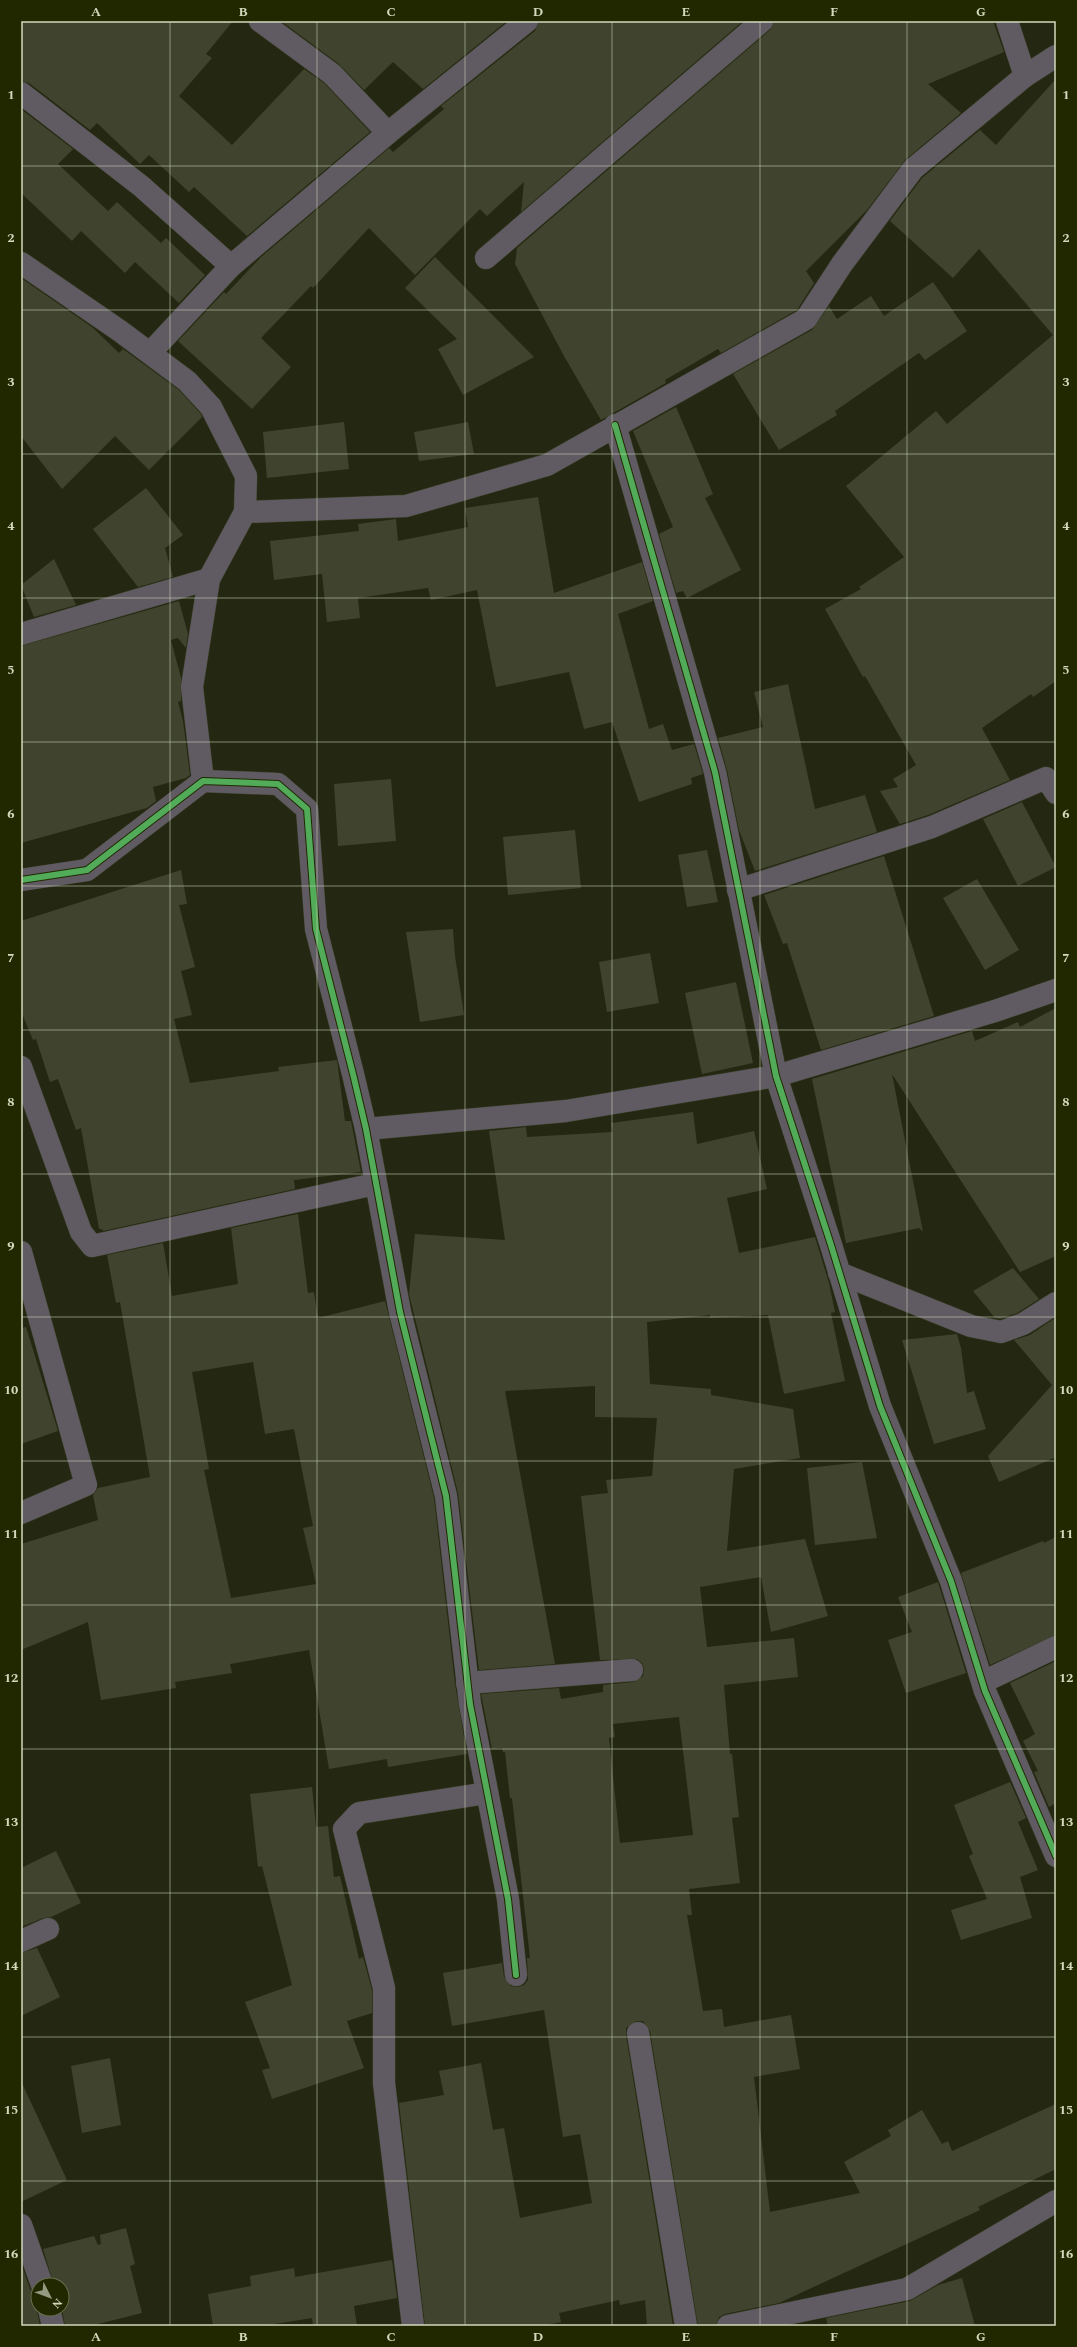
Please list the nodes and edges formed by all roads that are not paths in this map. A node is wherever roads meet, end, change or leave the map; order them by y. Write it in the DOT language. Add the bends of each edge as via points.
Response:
graph roads {
  1 [pos="260,21"];
  2 [pos="527,21"];
  3 [pos="1007,21"];
  4 [pos="749,25"];
  5 [pos="1056,56"];
  6 [pos="1025,76"];
  7 [pos="21,93"];
  8 [pos="388,133"];
  9 [pos="486,258"];
  10 [pos="21,263"];
  11 [pos="231,266"];
  12 [pos="150,353"];
  13 [pos="615,425"];
  14 [pos="245,512"];
  15 [pos="208,579"];
  16 [pos="21,634"];
  17 [pos="202,781"];
  18 [pos="1053,781"];
  19 [pos="21,880"];
  20 [pos="738,890"];
  21 [pos="1056,990"];
  22 [pos="21,1067"];
  23 [pos="776,1076"];
  24 [pos="366,1129"];
  25 [pos="375,1184"];
  26 [pos="21,1252"];
  27 [pos="839,1273"];
  28 [pos="1056,1303"];
  29 [pos="21,1513"];
  30 [pos="1056,1647"];
  31 [pos="632,1670"];
  32 [pos="983,1682"];
  33 [pos="467,1683"];
  34 [pos="487,1793"];
  35 [pos="1053,1843"];
  36 [pos="48,1929"];
  37 [pos="21,1941"];
  38 [pos="516,1975"];
  39 [pos="638,2033"];
  40 [pos="1056,2201"];
  41 [pos="21,2225"];
  42 [pos="39,2277"];
  43 [pos="413,2326"];
  44 [pos="686,2326"];
  45 [pos="728,2326"];
  1 -- 8 [label="street" via="332,74"];
  2 -- 8 [label="street"];
  3 -- 6 [label="street"];
  4 -- 9 [label="street"];
  5 -- 6 [label="street"];
  6 -- 13 [label="street" via="913,169 842,264 806,319"];
  7 -- 11 [label="street" via="141,186"];
  8 -- 11 [label="street"];
  10 -- 12 [label="street"];
  11 -- 12 [label="street"];
  12 -- 14 [label="street" via="187,381 211,407 246,476"];
  13 -- 14 [label="street" via="547,465 406,506"];
  13 -- 20 [label="street" via="714,772"];
  14 -- 15 [label="street"];
  15 -- 16 [label="street"];
  15 -- 17 [label="street" via="192,687"];
  17 -- 19 [label="street" via="87,870"];
  17 -- 24 [label="street" via="278,784 307,809 316,929"];
  18 -- 20 [label="street" via="932,828"];
  20 -- 23 [label="street"];
  21 -- 23 [label="street" via="995,1011"];
  22 -- 25 [label="street" via="81,1232 92,1246"];
  23 -- 24 [label="street" via="566,1111"];
  23 -- 27 [label="street"];
  24 -- 25 [label="street"];
  25 -- 33 [label="street" via="400,1312 446,1496"];
  26 -- 29 [label="street" via="86,1485"];
  27 -- 28 [label="street" via="971,1326 1001,1332 1023,1324"];
  27 -- 32 [label="street" via="880,1406 951,1581"];
  30 -- 32 [label="street"];
  31 -- 33 [label="street"];
  32 -- 35 [label="street"];
  33 -- 34 [label="street"];
  34 -- 38 [label="street" via="508,1899"];
  34 -- 43 [label="street" via="359,1813 344,1829 384,1988 384,2082"];
  36 -- 37 [label="street"];
  39 -- 44 [label="street"];
  40 -- 45 [label="street" via="907,2289"];
  41 -- 42 [label="street"];
}
